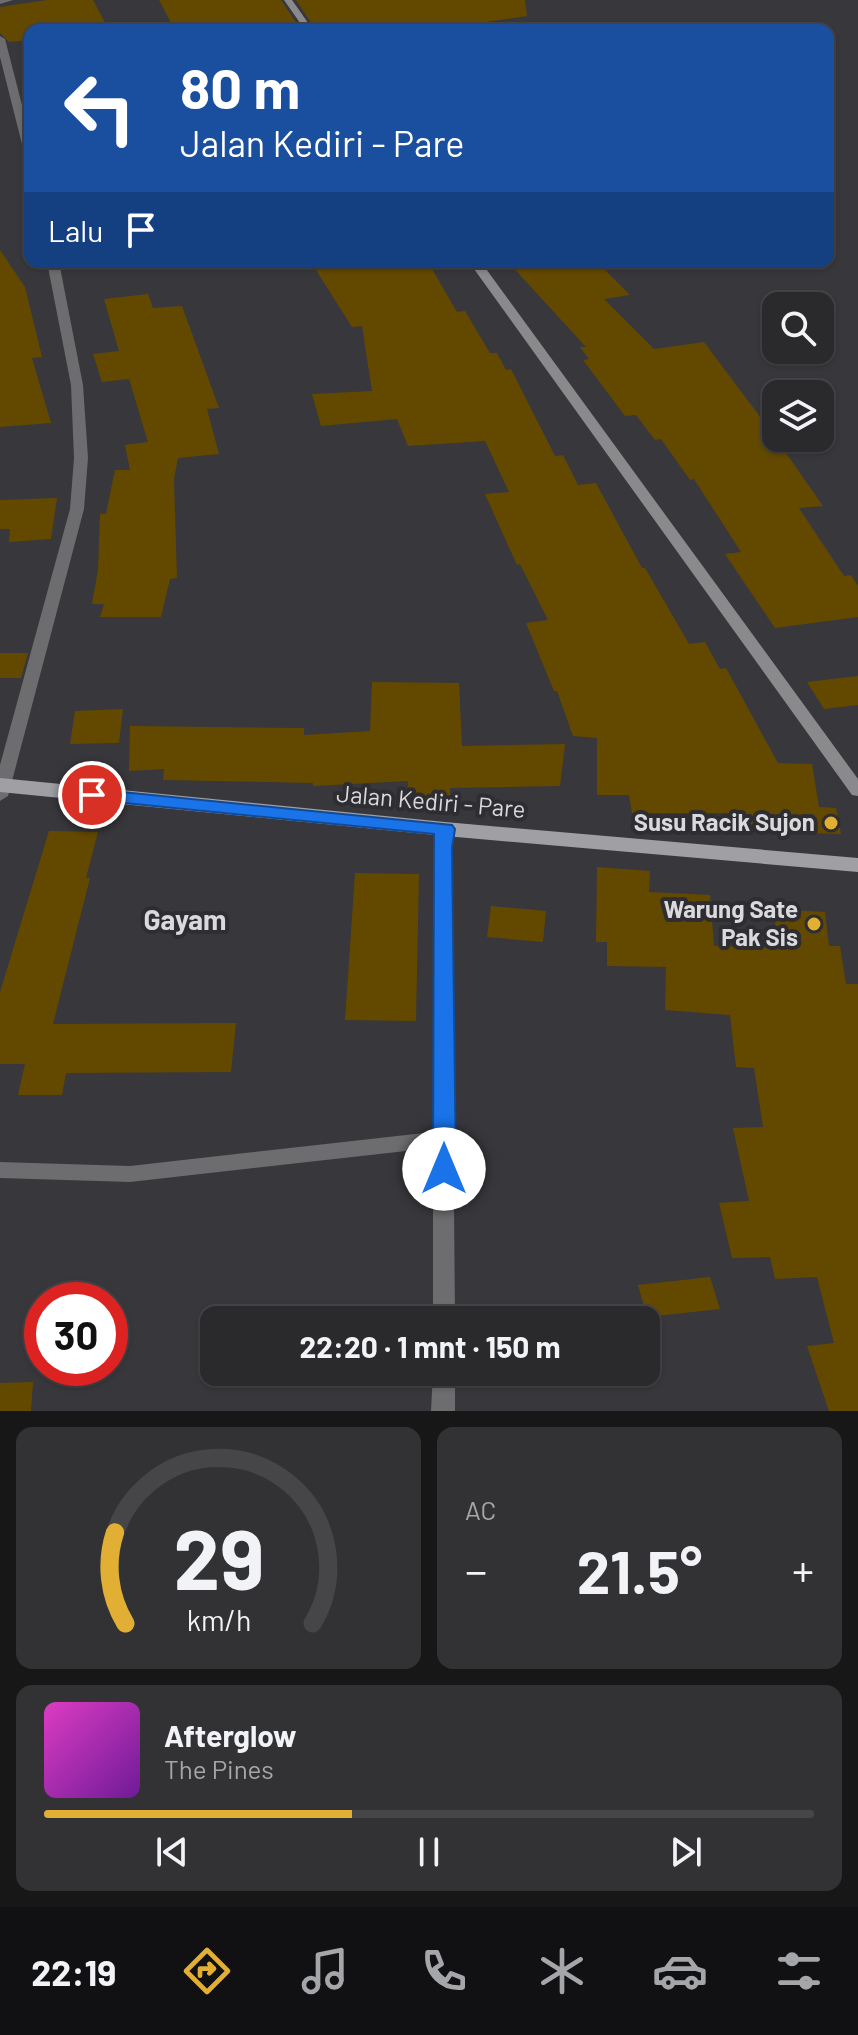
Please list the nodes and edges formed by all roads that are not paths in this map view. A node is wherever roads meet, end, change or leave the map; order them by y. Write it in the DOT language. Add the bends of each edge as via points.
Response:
graph roads {
  1 [pos="9,0"];
  2 [pos="288,0"];
  3 [pos="0,1"];
  4 [pos="305,24"];
  5 [pos="0,39"];
  6 [pos="24,133"];
  7 [pos="54,268"];
  8 [pos="479,268"];
  9 [pos="2,789"];
  10 [pos="858,791"];
  11 [pos="445,829"];
  12 [pos="858,865"];
  13 [pos="444,1139"];
  14 [pos="0,1170"];
  15 [pos="444,1306"];
  16 [pos="444,1386"];
  17 [pos="443,1411"];
  1 -- 3 [label="street"];
  2 -- 4 [label="street"];
  5 -- 6 [label="street"];
  7 -- 9 [label="street" via="77,385 77,509"];
  8 -- 10 [label="street"];
  9 -- 11 [label="main road, Jalan Kediri - Pare"];
  11 -- 12 [label="main road, Jalan Kediri - Pare"];
  11 -- 13 [label="street"];
  13 -- 14 [label="street" via="130,1174"];
  13 -- 15 [label="street"];
  16 -- 17 [label="street"];
}
